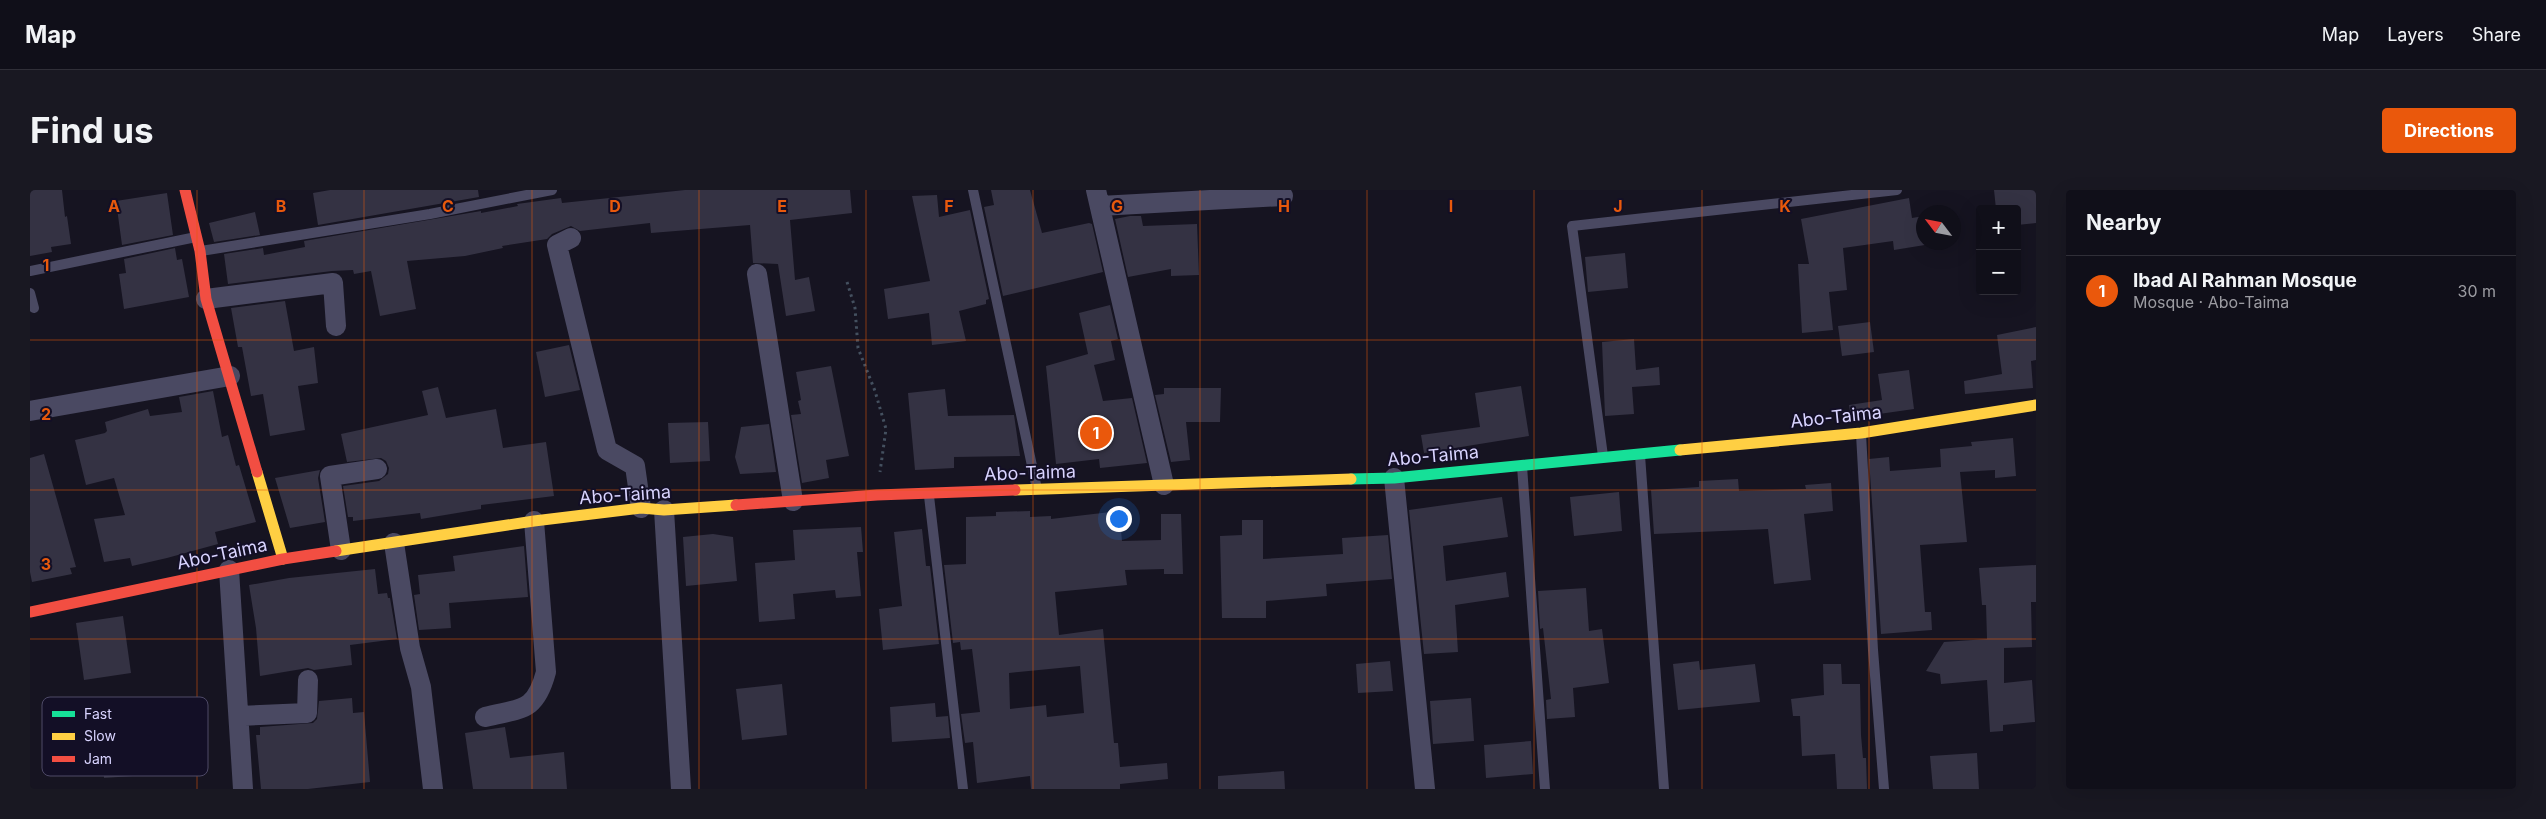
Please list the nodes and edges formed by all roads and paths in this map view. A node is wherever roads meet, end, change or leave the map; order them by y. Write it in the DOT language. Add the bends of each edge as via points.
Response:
graph roads {
  1 [pos="185,190"];
  2 [pos="552,190"];
  3 [pos="973,190"];
  4 [pos="1897,190"];
  5 [pos="1259,193"];
  6 [pos="1283,196"];
  7 [pos="1098,198"];
  8 [pos="197,237"];
  9 [pos="571,238"];
  10 [pos="200,251"];
  11 [pos="30,271"];
  12 [pos="757,274"];
  13 [pos="847,282"];
  14 [pos="30,293"];
  15 [pos="206,299"];
  16 [pos="34,308"];
  17 [pos="336,326"];
  18 [pos="230,376"];
  19 [pos="2036,406"];
  20 [pos="30,412"];
  21 [pos="1861,433"];
  22 [pos="1640,454"];
  23 [pos="1604,456"];
  24 [pos="1522,465"];
  25 [pos="377,469"];
  26 [pos="1394,478"];
  27 [pos="1164,485"];
  28 [pos="1037,490"];
  29 [pos="929,494"];
  30 [pos="877,495"];
  31 [pos="793,501"];
  32 [pos="641,508"];
  33 [pos="664,510"];
  34 [pos="534,521"];
  35 [pos="394,543"];
  36 [pos="341,550"];
  37 [pos="284,559"];
  38 [pos="229,570"];
  39 [pos="30,611"];
  40 [pos="308,680"];
  41 [pos="239,716"];
  42 [pos="485,717"];
  43 [pos="243,789"];
  44 [pos="433,789"];
  45 [pos="681,789"];
  46 [pos="963,789"];
  47 [pos="1425,789"];
  48 [pos="1545,789"];
  49 [pos="1664,789"];
  50 [pos="1884,789"];
  1 -- 8 [label="street"];
  2 -- 10 [label="lane" via="430,214"];
  3 -- 28 [label="lane"];
  4 -- 23 [label="lane" via="1572,226"];
  5 -- 6 [label="street"];
  5 -- 7 [label="street"];
  7 -- 27 [label="street"];
  8 -- 10 [label="street"];
  8 -- 11 [label="lane"];
  9 -- 32 [label="street" via="557,245 607,450 635,466"];
  10 -- 15 [label="street"];
  12 -- 31 [label="street"];
  13 -- 30 [label="path" via="855,308 858,348 886,429"];
  14 -- 16 [label="lane"];
  15 -- 17 [label="street" via="333,283"];
  15 -- 18 [label="street"];
  18 -- 20 [label="street"];
  18 -- 37 [label="street"];
  19 -- 21 [label="street, Abo-Taima"];
  21 -- 22 [label="street, Abo-Taima"];
  21 -- 50 [label="lane" via="1872,650"];
  22 -- 23 [label="street, Abo-Taima"];
  22 -- 49 [label="lane"];
  23 -- 24 [label="street, Abo-Taima"];
  24 -- 26 [label="street, Abo-Taima"];
  24 -- 48 [label="lane"];
  25 -- 36 [label="street" via="330,476"];
  26 -- 27 [label="street, Abo-Taima"];
  26 -- 47 [label="street"];
  27 -- 28 [label="street, Abo-Taima"];
  28 -- 29 [label="street, Abo-Taima"];
  29 -- 30 [label="street, Abo-Taima"];
  29 -- 46 [label="lane"];
  30 -- 31 [label="street, Abo-Taima"];
  31 -- 33 [label="street, Abo-Taima"];
  32 -- 33 [label="street, Abo-Taima"];
  32 -- 34 [label="street, Abo-Taima"];
  33 -- 45 [label="street"];
  34 -- 35 [label="street, Abo-Taima"];
  34 -- 42 [label="street" via="546,672 540,693 528,706"];
  35 -- 36 [label="street, Abo-Taima"];
  35 -- 44 [label="street" via="410,648 421,687"];
  36 -- 37 [label="street, Abo-Taima"];
  37 -- 38 [label="street, Abo-Taima"];
  38 -- 39 [label="street, Abo-Taima"];
  38 -- 41 [label="street"];
  40 -- 41 [label="street" via="308,713"];
  41 -- 43 [label="street"];
}
